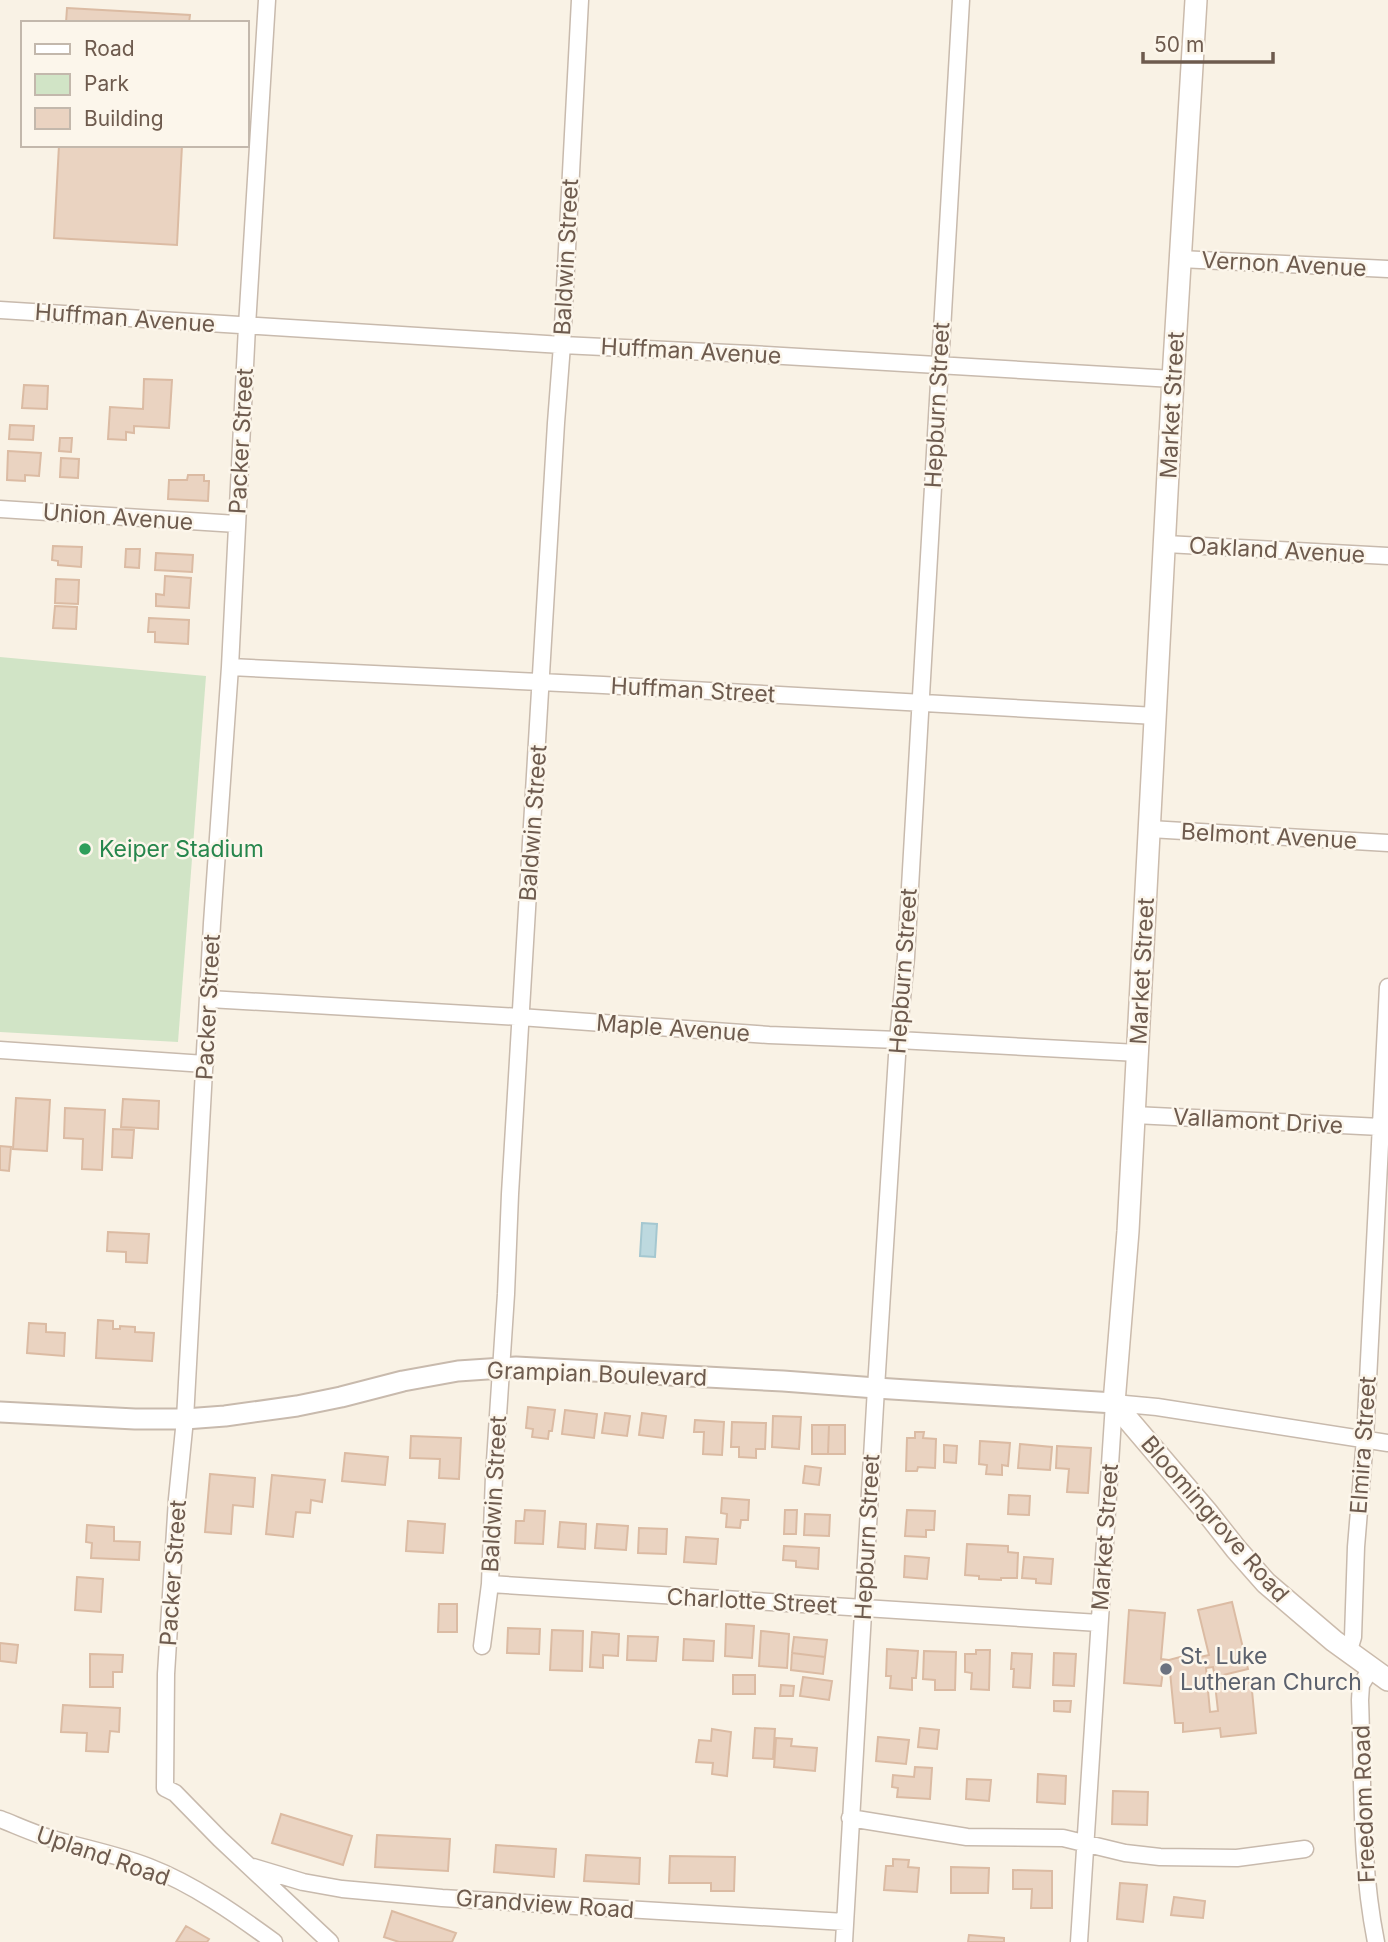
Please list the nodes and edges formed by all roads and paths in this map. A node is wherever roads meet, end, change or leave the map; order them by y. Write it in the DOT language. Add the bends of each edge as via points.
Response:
graph roads {
  1 [pos="267,0"];
  2 [pos="580,0"];
  3 [pos="961,0"];
  4 [pos="1196,0"];
  5 [pos="1180,259"];
  6 [pos="1388,269"];
  7 [pos="0,310"];
  8 [pos="247,326"];
  9 [pos="562,345"];
  10 [pos="939,366"];
  11 [pos="1173,379"];
  12 [pos="0,509"];
  13 [pos="237,524"];
  14 [pos="1166,544"];
  15 [pos="1388,556"];
  16 [pos="230,667"];
  17 [pos="541,682"];
  18 [pos="920,702"];
  19 [pos="1156,716"];
  20 [pos="1150,829"];
  21 [pos="1388,843"];
  22 [pos="1388,987"];
  23 [pos="209,999"];
  24 [pos="520,1017"];
  25 [pos="898,1040"];
  26 [pos="0,1050"];
  27 [pos="1138,1053"];
  28 [pos="205,1065"];
  29 [pos="1135,1115"];
  30 [pos="1381,1127"];
  31 [pos="501,1368"];
  32 [pos="876,1388"];
  33 [pos="1114,1403"];
  34 [pos="0,1412"];
  35 [pos="185,1419"];
  36 [pos="1365,1439"];
  37 [pos="1388,1443"];
  38 [pos="490,1584"];
  39 [pos="864,1607"];
  40 [pos="1099,1623"];
  41 [pos="482,1646"];
  42 [pos="1349,1650"];
  43 [pos="1380,1674"];
  44 [pos="850,1818"];
  45 [pos="0,1819"];
  46 [pos="1085,1843"];
  47 [pos="1305,1849"];
  48 [pos="248,1866"];
  49 [pos="845,1922"];
  50 [pos="274,1942"];
  51 [pos="330,1942"];
  52 [pos="844,1942"];
  53 [pos="1080,1942"];
  54 [pos="1376,1942"];
  1 -- 8 [label="street, Packer Street"];
  2 -- 9 [label="street, Baldwin Street"];
  3 -- 10 [label="street, Hepburn Street"];
  4 -- 5 [label="main road, Market Street"];
  5 -- 6 [label="street, Vernon Avenue"];
  5 -- 11 [label="main road, Market Street"];
  7 -- 8 [label="street, Huffman Avenue"];
  8 -- 9 [label="street, Huffman Avenue"];
  8 -- 13 [label="street, Packer Street"];
  9 -- 10 [label="street, Huffman Avenue"];
  9 -- 17 [label="street, Baldwin Street"];
  10 -- 11 [label="street, Huffman Avenue"];
  10 -- 18 [label="street, Hepburn Street"];
  11 -- 14 [label="main road, Market Street"];
  12 -- 13 [label="street, Union Avenue"];
  13 -- 16 [label="street, Packer Street"];
  14 -- 15 [label="street, Oakland Avenue"];
  14 -- 19 [label="main road, Market Street"];
  16 -- 17 [label="street, Huffman Street"];
  16 -- 23 [label="street, Packer Street"];
  17 -- 18 [label="street, Huffman Street"];
  17 -- 24 [label="street, Baldwin Street"];
  18 -- 19 [label="street, Huffman Street"];
  18 -- 25 [label="street, Hepburn Street"];
  19 -- 20 [label="main road, Market Street"];
  20 -- 21 [label="street, Belmont Avenue"];
  20 -- 27 [label="main road, Market Street"];
  22 -- 30 [label="street, Elmira Street"];
  23 -- 24 [label="street, Maple Avenue"];
  23 -- 28 [label="street, Packer Street"];
  24 -- 25 [label="street, Maple Avenue"];
  24 -- 31 [label="street, Baldwin Street"];
  25 -- 27 [label="street, Maple Avenue"];
  25 -- 32 [label="street, Hepburn Street"];
  26 -- 28 [label="street"];
  27 -- 29 [label="main road, Market Street"];
  28 -- 35 [label="street, Packer Street"];
  29 -- 30 [label="street, Vallamont Drive"];
  29 -- 33 [label="main road, Market Street"];
  30 -- 36 [label="street, Elmira Street"];
  31 -- 32 [label="street, Grampian Boulevard"];
  31 -- 35 [label="street, Grampian Boulevard" via="403,1381 297,1406"];
  31 -- 38 [label="street, Baldwin Street"];
  32 -- 33 [label="street, Grampian Boulevard"];
  32 -- 39 [label="street, Hepburn Street"];
  33 -- 36 [label="street"];
  33 -- 40 [label="street, Market Street"];
  33 -- 42 [label="main road, Bloomingrove Road" via="1266,1583"];
  34 -- 35 [label="street, Grampian Boulevard"];
  35 -- 48 [label="street, Packer Street" via="166,1674 165,1788"];
  36 -- 37 [label="street"];
  36 -- 42 [label="street, Elmira Street"];
  38 -- 39 [label="street, Charlotte Street"];
  38 -- 41 [label="street, Baldwin Street"];
  39 -- 40 [label="street, Charlotte Street"];
  39 -- 44 [label="street, Hepburn Street"];
  40 -- 46 [label="street, Market Street"];
  42 -- 43 [label="main road, Bloomingrove Road"];
  43 -- 54 [label="street, Freedom Road" via="1361,1685 1360,1700 1362,1835"];
  44 -- 46 [label="street" via="967,1837 1063,1838"];
  44 -- 49 [label="street, Hepburn Street"];
  45 -- 50 [label="street, Upland Road" via="53,1840 151,1868"];
  46 -- 47 [label="street" via="1160,1857 1237,1858"];
  46 -- 53 [label="street, Market Street"];
  48 -- 49 [label="street, Grandview Road" via="342,1889"];
  48 -- 51 [label="street, Packer Street"];
  49 -- 52 [label="street, Hepburn Street"];
}
